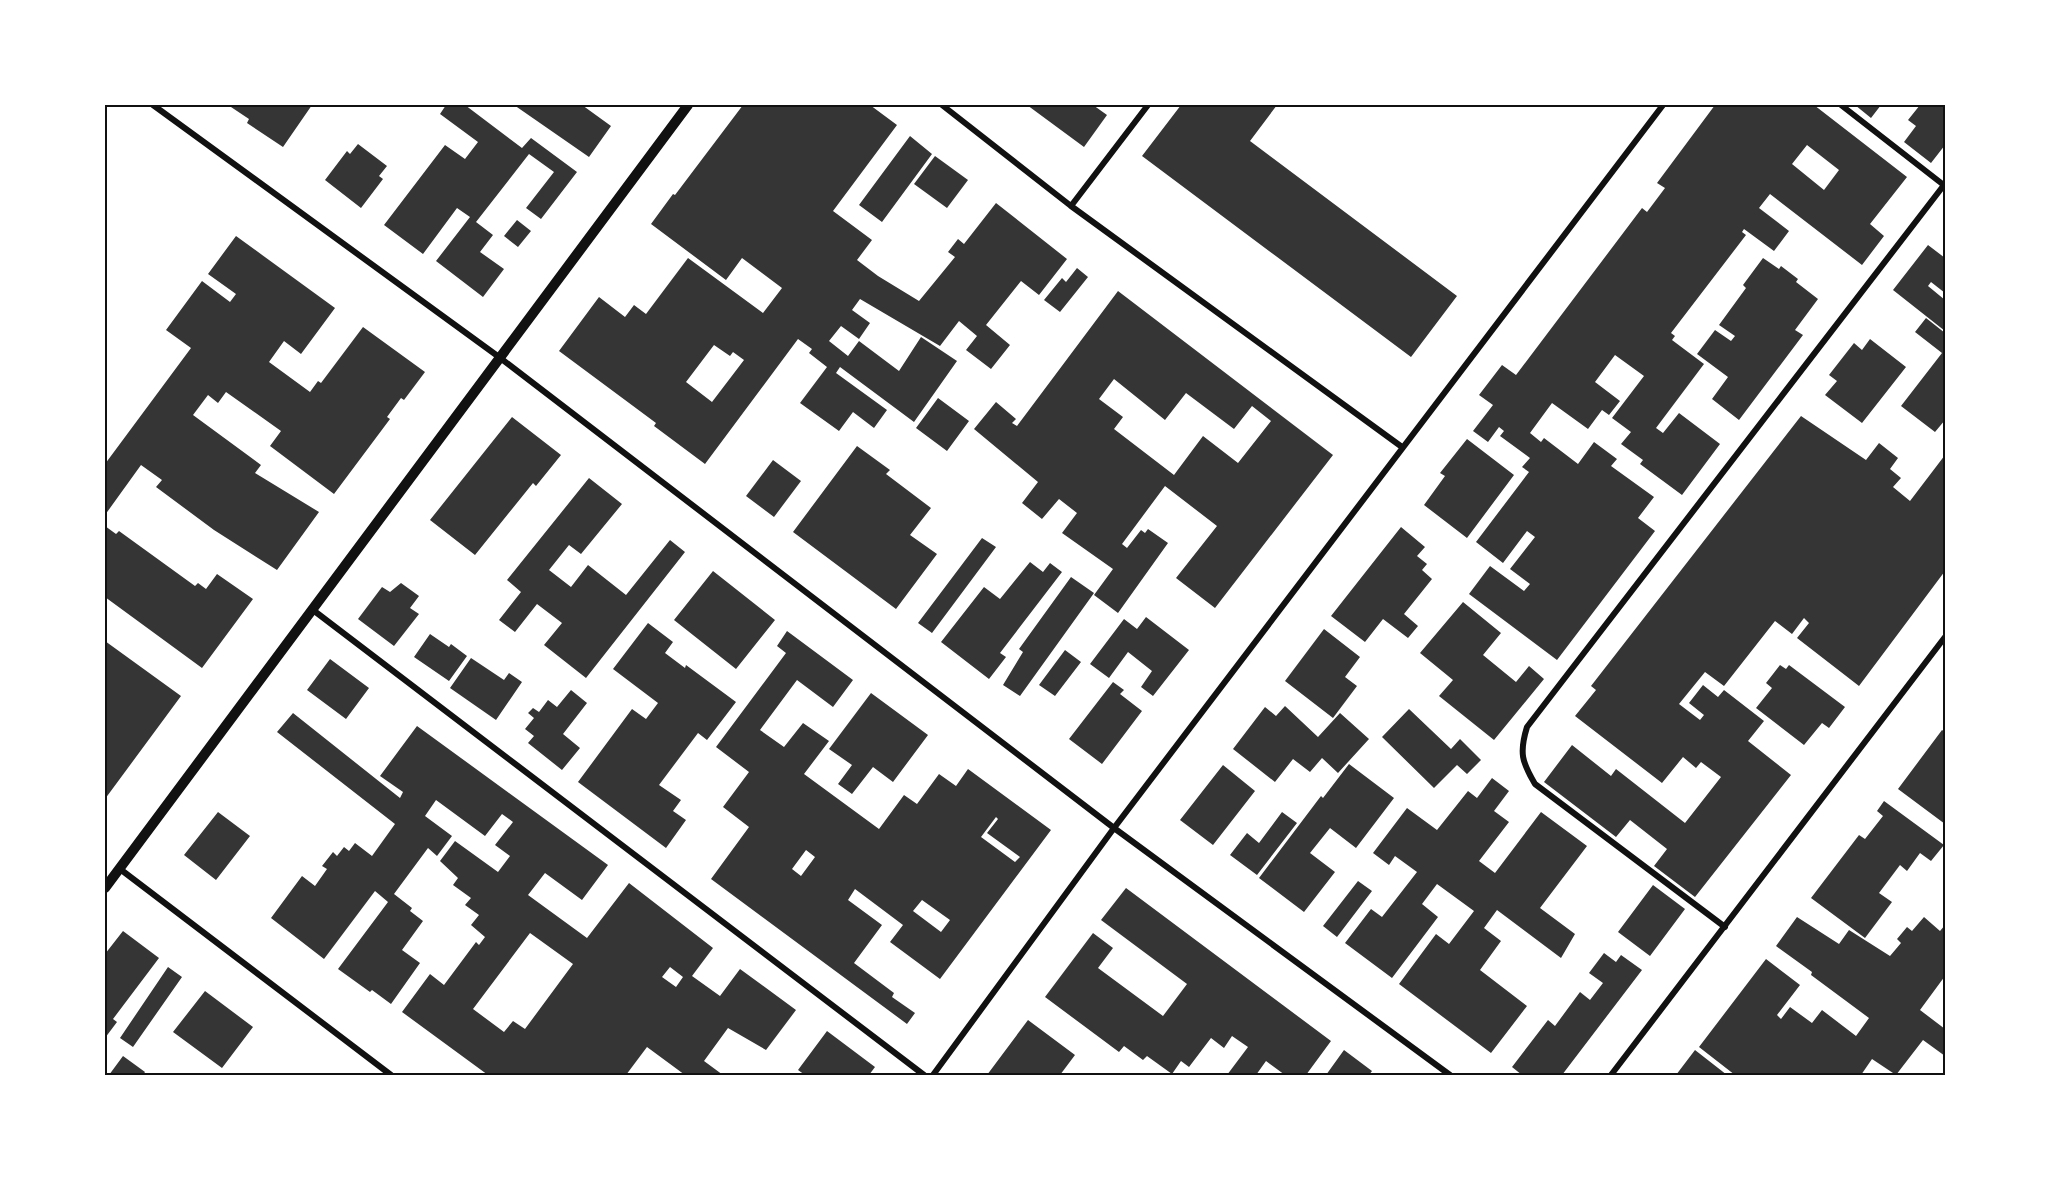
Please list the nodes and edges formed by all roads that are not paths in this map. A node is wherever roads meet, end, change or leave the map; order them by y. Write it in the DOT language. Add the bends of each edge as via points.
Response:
graph roads {
  1 [pos="153,105"];
  2 [pos="688,105"];
  3 [pos="942,105"];
  4 [pos="1148,105"];
  5 [pos="1663,105"];
  6 [pos="1840,105"];
  7 [pos="1944,186"];
  8 [pos="1071,206"];
  9 [pos="499,357"];
  10 [pos="1402,447"];
  11 [pos="313,610"];
  12 [pos="1945,637"];
  13 [pos="1114,828"];
  14 [pos="120,869"];
  15 [pos="105,888"];
  16 [pos="1725,927"];
  17 [pos="391,1075"];
  18 [pos="924,1075"];
  19 [pos="933,1075"];
  20 [pos="1450,1075"];
  21 [pos="1611,1075"];
  1 -- 9 [label="street"];
  2 -- 9 [label="street"];
  3 -- 8 [label="street"];
  4 -- 8 [label="street"];
  5 -- 10 [label="street"];
  6 -- 7 [label="street"];
  7 -- 16 [label="street" via="1527,727 1521,745 1524,764 1535,784"];
  8 -- 10 [label="street"];
  9 -- 11 [label="street"];
  9 -- 13 [label="street"];
  10 -- 13 [label="street"];
  11 -- 14 [label="street"];
  11 -- 18 [label="street"];
  12 -- 16 [label="street"];
  13 -- 19 [label="street"];
  13 -- 20 [label="street"];
  14 -- 15 [label="street"];
  14 -- 17 [label="street"];
  16 -- 21 [label="street"];
}
